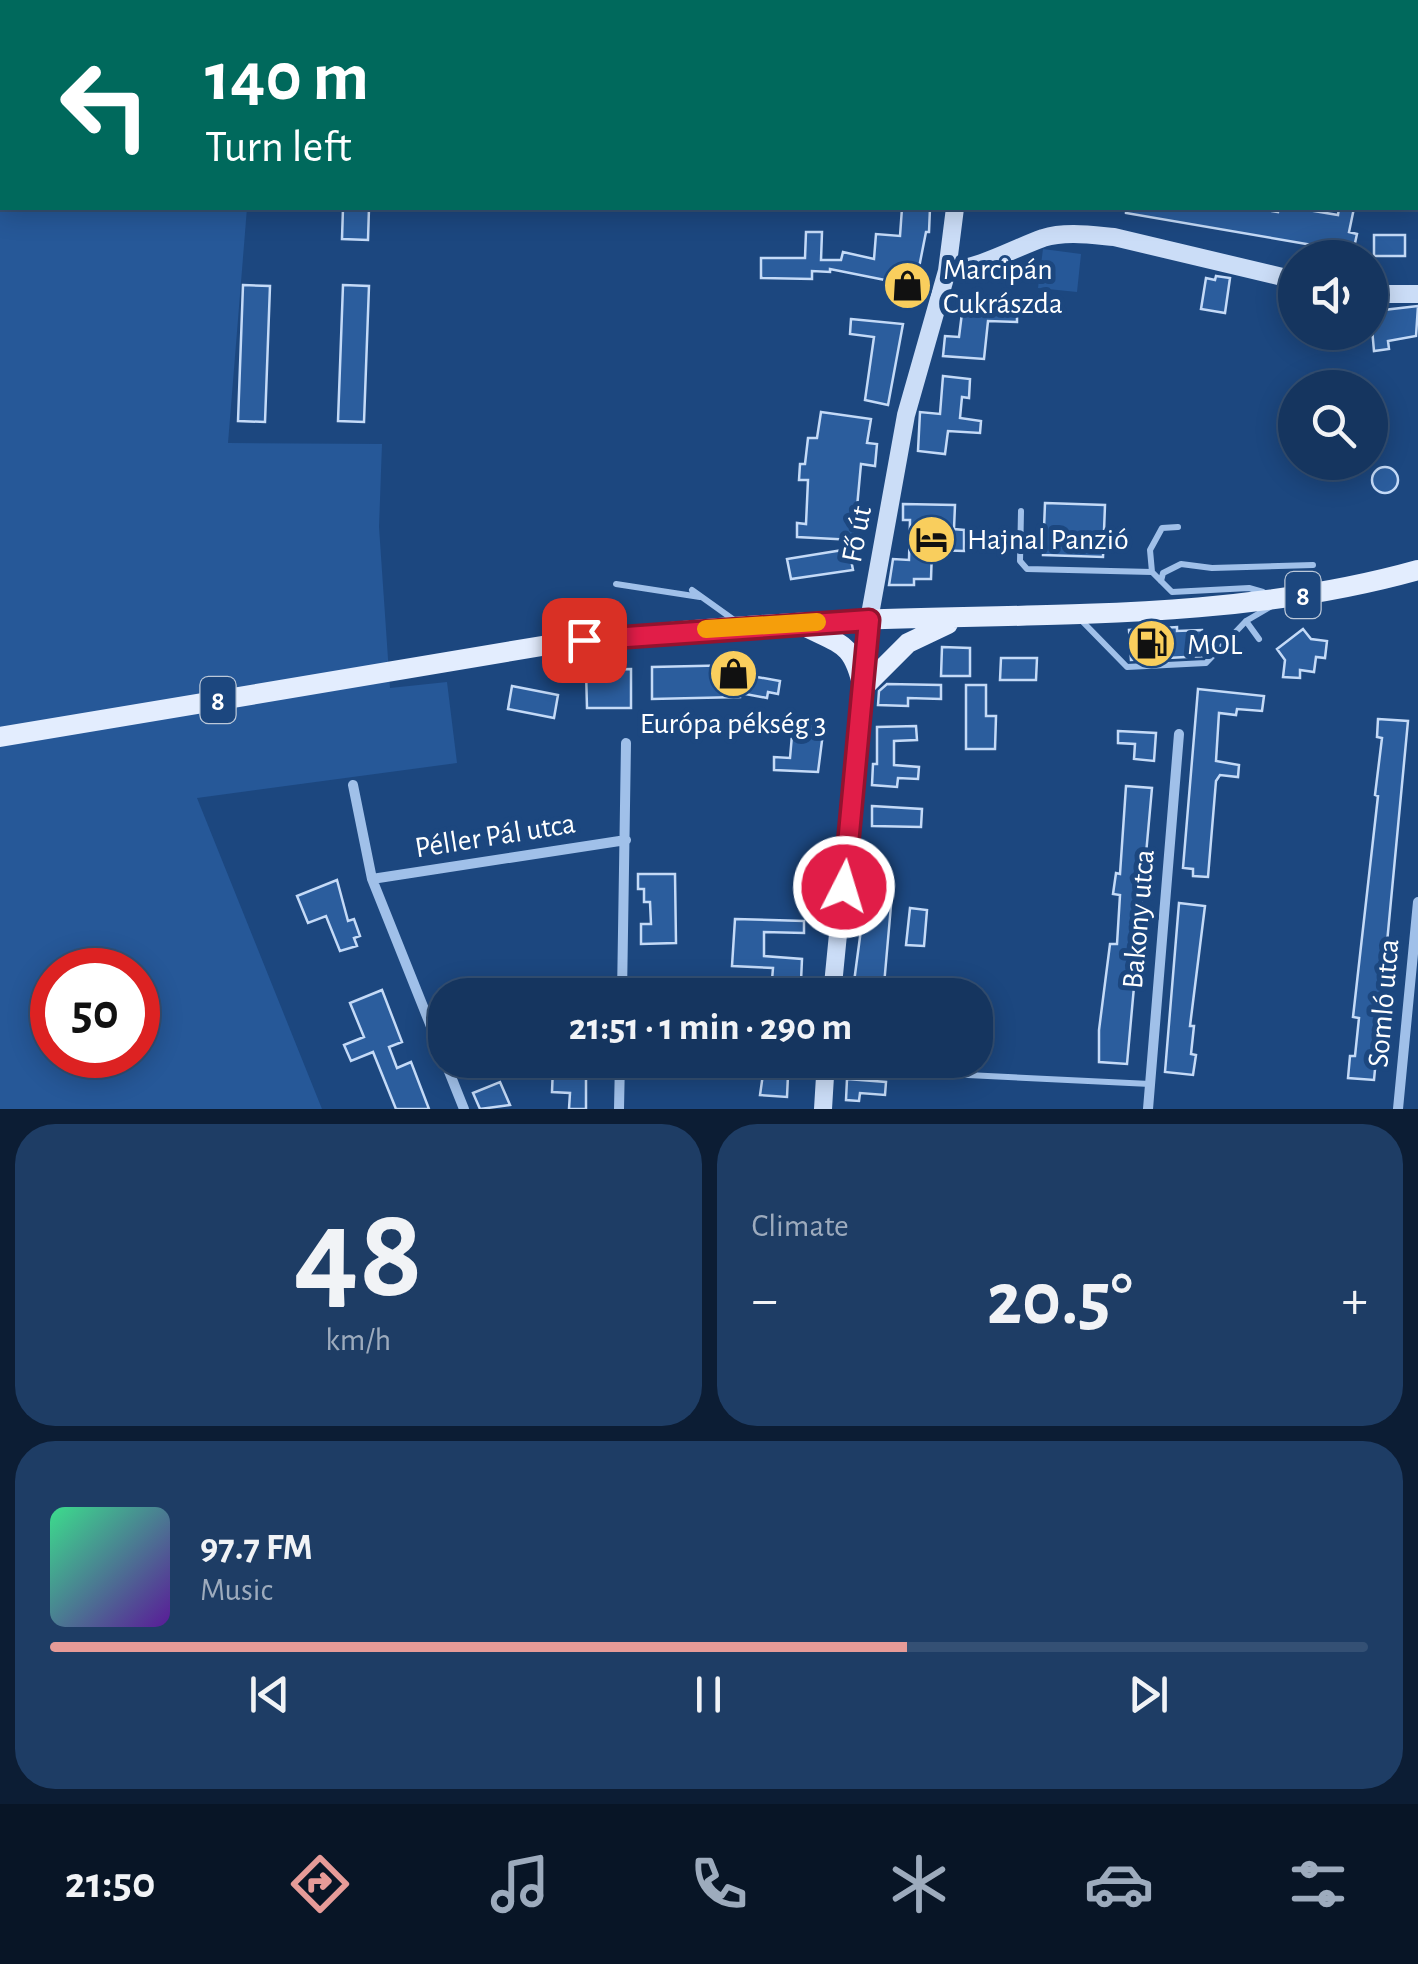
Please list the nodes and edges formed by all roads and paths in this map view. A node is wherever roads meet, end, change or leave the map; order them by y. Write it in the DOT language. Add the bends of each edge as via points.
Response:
graph roads {
  1 [pos="954,210"];
  2 [pos="947,271"];
  3 [pos="1278,276"];
  4 [pos="1388,294"];
  5 [pos="1418,294"];
  6 [pos="1021,511"];
  7 [pos="1178,526"];
  8 [pos="1313,565"];
  9 [pos="1418,570"];
  10 [pos="1152,572"];
  11 [pos="1161,582"];
  12 [pos="616,584"];
  13 [pos="692,590"];
  14 [pos="700,597"];
  15 [pos="1284,598"];
  16 [pos="1078,614"];
  17 [pos="956,618"];
  18 [pos="869,620"];
  19 [pos="1246,622"];
  20 [pos="798,623"];
  21 [pos="744,626"];
  22 [pos="1260,639"];
  23 [pos="863,688"];
  24 [pos="1179,734"];
  25 [pos="0,737"];
  26 [pos="626,743"];
  27 [pos="353,785"];
  28 [pos="626,840"];
  29 [pos="372,879"];
  30 [pos="1418,902"];
  31 [pos="622,978"];
  32 [pos="834,978"];
  33 [pos="993,1074"];
  34 [pos="620,1078"];
  35 [pos="824,1078"];
  36 [pos="1150,1084"];
  37 [pos="464,1109"];
  38 [pos="619,1109"];
  39 [pos="822,1109"];
  40 [pos="1148,1109"];
  41 [pos="1398,1109"];
  1 -- 2 [label="main road, Fő út"];
  2 -- 3 [label="main road" via="994,262 1046,237 1087,235"];
  2 -- 18 [label="main road, Fő út" via="906,415"];
  4 -- 5 [label="main road"];
  6 -- 10 [label="lane" via="1020,561 1026,569"];
  7 -- 10 [label="lane" via="1162,528 1150,550"];
  8 -- 11 [label="lane" via="1181,564"];
  9 -- 15 [label="main road, 8"];
  10 -- 11 [label="lane"];
  11 -- 15 [label="lane" via="1172,592 1249,588"];
  12 -- 14 [label="lane"];
  13 -- 14 [label="lane"];
  14 -- 21 [label="lane"];
  15 -- 16 [label="main road, 8"];
  15 -- 19 [label="lane"];
  16 -- 17 [label="main road, 8"];
  16 -- 19 [label="lane" via="1127,667 1206,663"];
  17 -- 18 [label="main road, 8"];
  17 -- 23 [label="main road" via="908,643"];
  18 -- 20 [label="main road, 8"];
  18 -- 23 [label="main road, Fő út"];
  19 -- 22 [label="lane"];
  20 -- 21 [label="main road, 8"];
  20 -- 23 [label="main road" via="856,657"];
  21 -- 25 [label="main road, 8" via="554,644"];
  23 -- 32 [label="main road, Fő út"];
  24 -- 36 [label="street, Bakony utca"];
  26 -- 28 [label="street"];
  27 -- 29 [label="street"];
  28 -- 29 [label="street, Péller Pál utca"];
  28 -- 31 [label="street"];
  29 -- 37 [label="street"];
  30 -- 41 [label="street, Somló utca"];
  33 -- 36 [label="lane"];
  34 -- 38 [label="street"];
  35 -- 39 [label="main road"];
  36 -- 40 [label="street, Bakony utca"];
}
